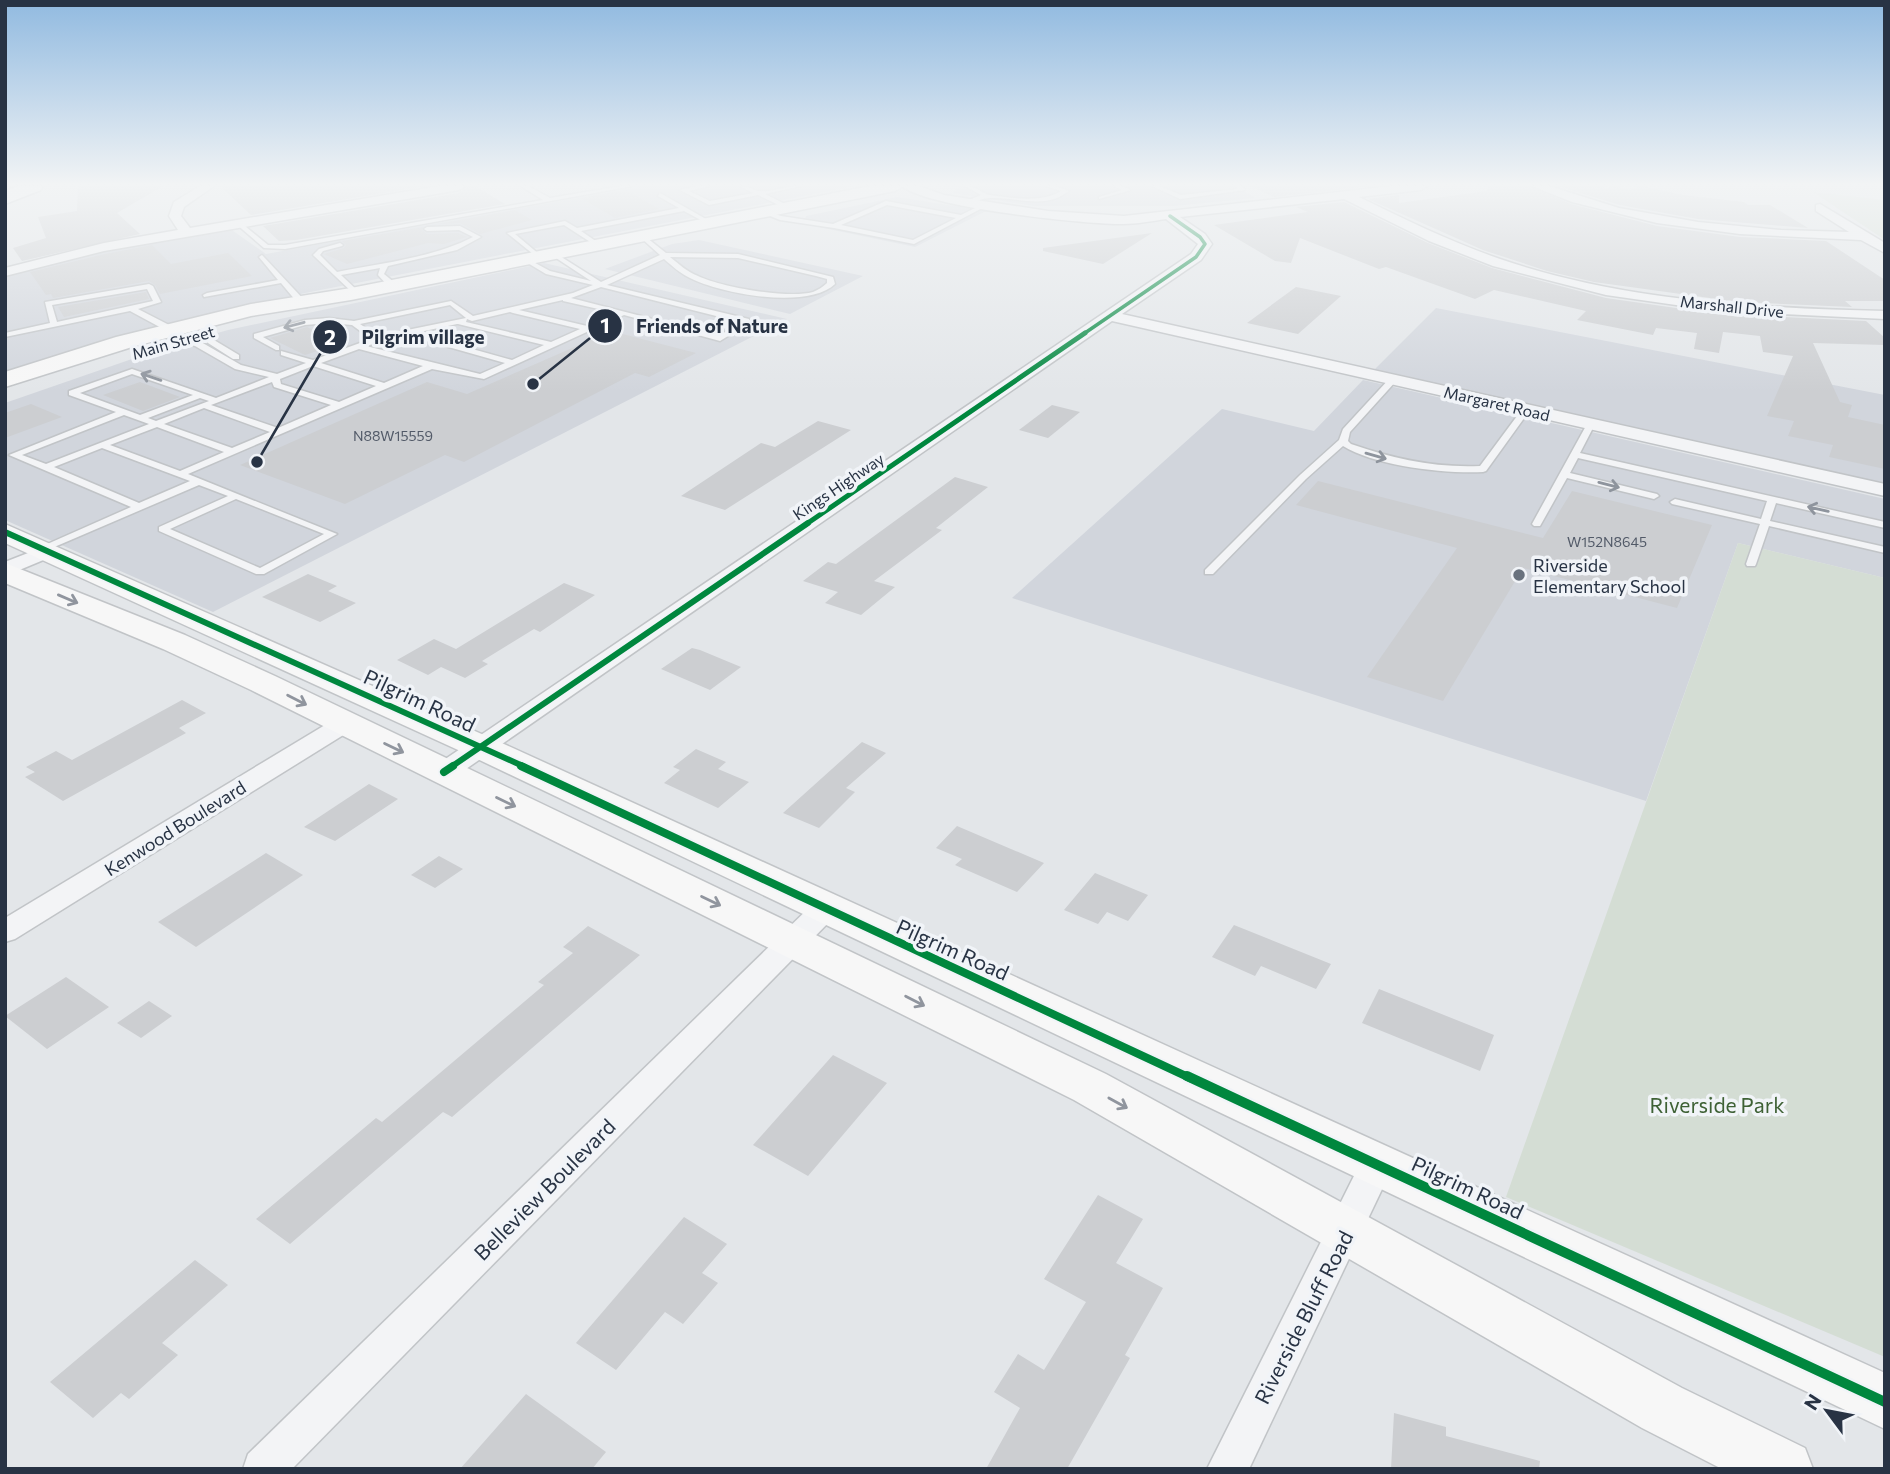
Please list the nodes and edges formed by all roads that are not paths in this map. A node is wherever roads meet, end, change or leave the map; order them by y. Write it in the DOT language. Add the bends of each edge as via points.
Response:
graph roads {
  1 [pos="68,255"];
  2 [pos="318,255"];
  3 [pos="427,255"];
  4 [pos="544,255"];
  5 [pos="666,255"];
  6 [pos="1196,255"];
  7 [pos="1478,255"];
  8 [pos="538,256"];
  9 [pos="262,257"];
  10 [pos="385,265"];
  11 [pos="5,272"];
  12 [pos="283,281"];
  13 [pos="392,285"];
  14 [pos="600,285"];
  15 [pos="345,287"];
  16 [pos="207,295"];
  17 [pos="562,298"];
  18 [pos="302,303"];
  19 [pos="131,309"];
  20 [pos="509,310"];
  21 [pos="623,313"];
  22 [pos="1885,315"];
  23 [pos="1109,316"];
  24 [pos="472,319"];
  25 [pos="458,322"];
  26 [pos="354,323"];
  27 [pos="54,325"];
  28 [pos="588,329"];
  29 [pos="407,333"];
  30 [pos="187,334"];
  31 [pos="5,335"];
  32 [pos="377,339"];
  33 [pos="552,345"];
  34 [pos="358,346"];
  35 [pos="280,351"];
  36 [pos="313,363"];
  37 [pos="513,363"];
  38 [pos="431,366"];
  39 [pos="257,370"];
  40 [pos="275,376"];
  41 [pos="5,380"];
  42 [pos="1393,380"];
  43 [pos="384,386"];
  44 [pos="200,395"];
  45 [pos="5,397"];
  46 [pos="215,400"];
  47 [pos="202,405"];
  48 [pos="339,405"];
  49 [pos="1525,410"];
  50 [pos="124,412"];
  51 [pos="141,418"];
  52 [pos="155,424"];
  53 [pos="1591,424"];
  54 [pos="277,430"];
  55 [pos="1343,441"];
  56 [pos="102,445"];
  57 [pos="231,451"];
  58 [pos="1575,455"];
  59 [pos="46,467"];
  60 [pos="180,474"];
  61 [pos="1564,474"];
  62 [pos="199,481"];
  63 [pos="1885,490"];
  64 [pos="236,496"];
  65 [pos="1654,496"];
  66 [pos="1773,499"];
  67 [pos="1675,502"];
  68 [pos="140,507"];
  69 [pos="1767,523"];
  70 [pos="1537,524"];
  71 [pos="1885,525"];
  72 [pos="5,532"];
  73 [pos="1885,550"];
  74 [pos="43,551"];
  75 [pos="1751,564"];
  76 [pos="5,571"];
  77 [pos="1209,572"];
  78 [pos="285,657"];
  79 [pos="250,677"];
  80 [pos="344,724"];
  81 [pos="463,760"];
  82 [pos="825,909"];
  83 [pos="5,932"];
  84 [pos="793,943"];
  85 [pos="1377,1164"];
  86 [pos="1346,1231"];
  87 [pos="1885,1402"];
  88 [pos="263,1469"];
  89 [pos="1227,1469"];
  90 [pos="1784,1469"];
  1 -- 11 [label="street"];
  2 -- 15 [label="lane"];
  3 -- 10 [label="lane"];
  4 -- 8 [label="street, Main Street"];
  5 -- 5 [label="lane" via="695,278 750,291 807,295 831,284 831,278 818,274 738,256"];
  5 -- 14 [label="lane"];
  6 -- 23 [label="street, Kings Highway"];
  7 -- 22 [label="street, Marshall Drive" via="1575,282 1723,307"];
  8 -- 13 [label="street, Main Street"];
  8 -- 14 [label="lane" via="596,279"];
  8 -- 14 [label="lane" via="548,273"];
  9 -- 12 [label="lane"];
  10 -- 13 [label="lane" via="380,274"];
  10 -- 15 [label="lane"];
  12 -- 16 [label="lane"];
  12 -- 18 [label="lane"];
  13 -- 15 [label="street, Main Street"];
  14 -- 17 [label="lane"];
  14 -- 21 [label="lane" via="746,321 720,339"];
  15 -- 18 [label="street, Main Street"];
  17 -- 20 [label="lane"];
  17 -- 21 [label="lane"];
  18 -- 30 [label="street, Main Street"];
  18 -- 30 [label="street, Main Street"];
  19 -- 27 [label="lane"];
  19 -- 27 [label="lane" via="157,302 149,286 48,304"];
  19 -- 30 [label="lane"];
  20 -- 24 [label="lane"];
  20 -- 28 [label="lane"];
  21 -- 28 [label="lane"];
  23 -- 42 [label="street, Margaret Road"];
  23 -- 81 [label="street, Kings Highway"];
  24 -- 25 [label="lane"];
  24 -- 26 [label="lane" via="451,303"];
  25 -- 29 [label="lane"];
  25 -- 33 [label="lane"];
  26 -- 32 [label="lane"];
  26 -- 35 [label="lane, one-way" via="313,320 257,336"];
  27 -- 31 [label="lane"];
  28 -- 33 [label="lane"];
  29 -- 32 [label="lane"];
  29 -- 37 [label="lane"];
  30 -- 39 [label="lane" via="211,341"];
  30 -- 39 [label="lane" via="238,367"];
  30 -- 41 [label="street, Main Street" via="85,353"];
  30 -- 45 [label="street, Main Street"];
  32 -- 34 [label="lane"];
  33 -- 37 [label="lane"];
  34 -- 36 [label="lane"];
  34 -- 38 [label="lane"];
  35 -- 36 [label="lane"];
  36 -- 40 [label="lane"];
  36 -- 43 [label="lane"];
  37 -- 38 [label="lane" via="481,377"];
  38 -- 43 [label="lane"];
  39 -- 40 [label="lane"];
  40 -- 46 [label="lane"];
  40 -- 48 [label="lane" via="277,384"];
  42 -- 49 [label="street, Margaret Road"];
  42 -- 55 [label="lane" via="1346,431"];
  43 -- 48 [label="lane"];
  44 -- 46 [label="lane"];
  44 -- 50 [label="lane, one-way" via="132,371 72,393"];
  44 -- 51 [label="lane"];
  46 -- 47 [label="lane"];
  47 -- 52 [label="lane"];
  47 -- 54 [label="lane"];
  48 -- 54 [label="lane"];
  49 -- 53 [label="street, Margaret Road"];
  55 -- 49 [label="lane, one-way" via="1407,464 1454,471 1483,469"];
  50 -- 51 [label="lane"];
  50 -- 59 [label="lane" via="14,455"];
  51 -- 52 [label="lane"];
  52 -- 56 [label="lane"];
  52 -- 57 [label="lane"];
  53 -- 58 [label="lane"];
  53 -- 63 [label="street, Margaret Road"];
  54 -- 57 [label="lane"];
  55 -- 77 [label="lane"];
  56 -- 59 [label="lane"];
  56 -- 60 [label="lane"];
  57 -- 60 [label="lane"];
  58 -- 61 [label="lane"];
  58 -- 66 [label="lane"];
  59 -- 68 [label="lane"];
  60 -- 62 [label="lane"];
  61 -- 65 [label="lane, one-way"];
  61 -- 70 [label="lane"];
  62 -- 64 [label="lane"];
  62 -- 68 [label="lane"];
  64 -- 64 [label="lane" via="320,530 332,534 260,572 162,529"];
  66 -- 69 [label="lane"];
  71 -- 66 [label="lane, one-way"];
  67 -- 69 [label="lane"];
  68 -- 74 [label="lane"];
  69 -- 73 [label="lane"];
  69 -- 75 [label="lane"];
  72 -- 74 [label="street, Pilgrim Road"];
  74 -- 76 [label="street"];
  74 -- 78 [label="street, Pilgrim Road"];
  76 -- 79 [label="street, Pilgrim Road, one-way"];
  78 -- 79 [label="street"];
  78 -- 81 [label="street, Pilgrim Road"];
  79 -- 80 [label="street, Pilgrim Road, one-way"];
  80 -- 81 [label="street, Pilgrim Road, one-way"];
  80 -- 83 [label="street, Kenwood Boulevard"];
  81 -- 82 [label="street, Pilgrim Road"];
  81 -- 84 [label="street, Pilgrim Road, one-way"];
  82 -- 84 [label="street, Belleview Boulevard"];
  82 -- 85 [label="street, Pilgrim Road"];
  84 -- 86 [label="street, Pilgrim Road, one-way" via="1090,1087"];
  84 -- 88 [label="street, Belleview Boulevard"];
  85 -- 86 [label="street, Riverside Bluff Road"];
  85 -- 87 [label="street, Pilgrim Road"];
  86 -- 89 [label="street, Riverside Bluff Road"];
  86 -- 90 [label="street, Pilgrim Road" via="1662,1408"];
}
